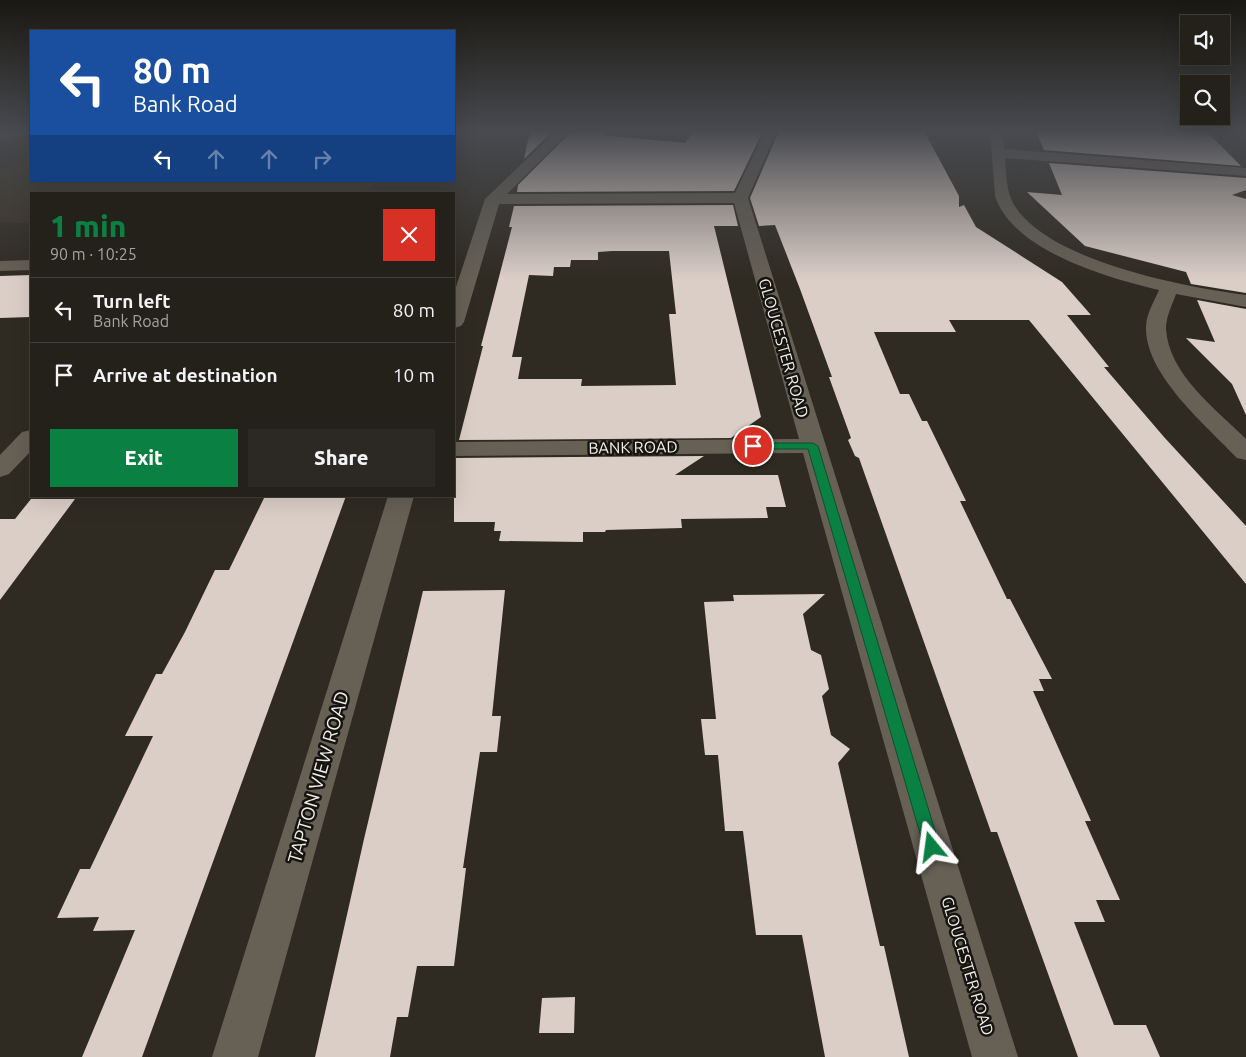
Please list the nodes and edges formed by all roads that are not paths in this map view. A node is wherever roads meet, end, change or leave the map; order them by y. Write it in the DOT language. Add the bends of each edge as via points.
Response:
graph roads {
  1 [pos="512,180"];
  2 [pos="748,180"];
  3 [pos="1002,180"];
  4 [pos="740,198"];
  5 [pos="493,199"];
  6 [pos="30,265"];
  7 [pos="0,266"];
  8 [pos="1169,288"];
  9 [pos="1246,301"];
  10 [pos="455,319"];
  11 [pos="30,438"];
  12 [pos="813,446"];
  13 [pos="455,449"];
  14 [pos="1246,453"];
  15 [pos="0,469"];
  16 [pos="401,497"];
  17 [pos="235,1057"];
  18 [pos="995,1057"];
  1 -- 5 [label="street"];
  2 -- 4 [label="street"];
  3 -- 8 [label="street" via="1004,202 1029,232 1083,260"];
  4 -- 5 [label="street"];
  4 -- 12 [label="street, GLOUCESTER ROAD"];
  5 -- 10 [label="street"];
  6 -- 7 [label="street"];
  8 -- 9 [label="street"];
  8 -- 14 [label="street" via="1155,326 1159,350 1176,379"];
  11 -- 15 [label="street"];
  12 -- 13 [label="street, BANK ROAD"];
  12 -- 18 [label="street, GLOUCESTER ROAD"];
  16 -- 17 [label="street, TAPTON VIEW ROAD"];
}
